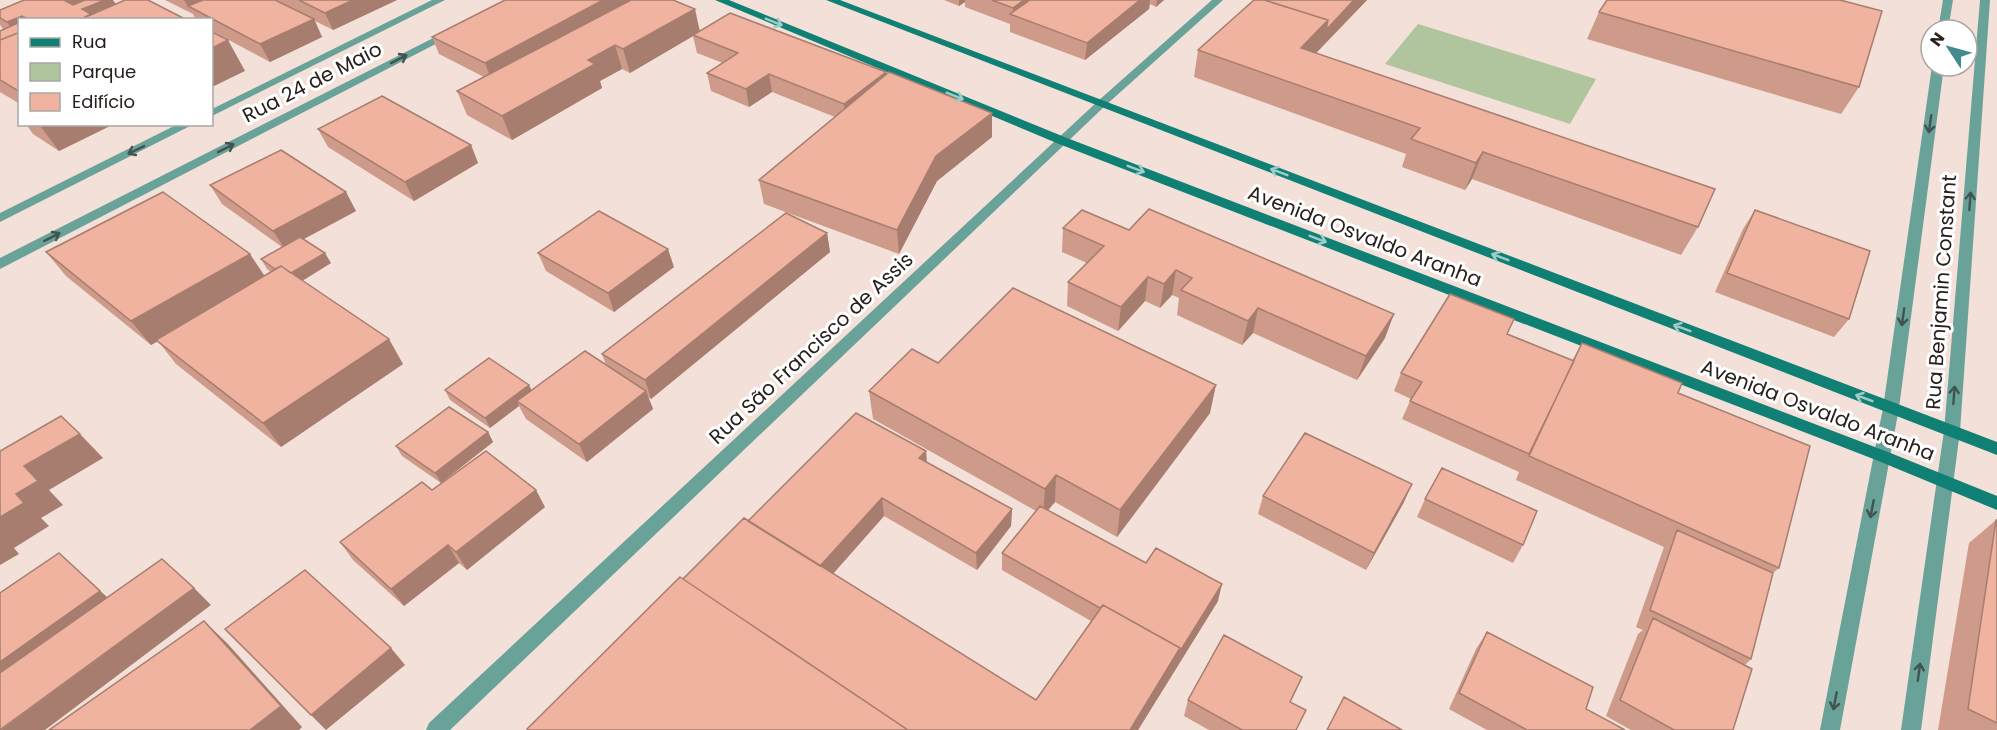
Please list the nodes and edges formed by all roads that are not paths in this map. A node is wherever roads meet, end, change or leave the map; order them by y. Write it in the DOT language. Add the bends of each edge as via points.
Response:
graph roads {
  1 [pos="440,0"];
  2 [pos="720,0"];
  3 [pos="831,0"];
  4 [pos="1218,0"];
  5 [pos="1948,0"];
  6 [pos="1985,0"];
  7 [pos="1945,18"];
  8 [pos="461,27"];
  9 [pos="1936,78"];
  10 [pos="1102,104"];
  11 [pos="213,113"];
  12 [pos="184,126"];
  13 [pos="1063,141"];
  14 [pos="0,218"];
  15 [pos="0,264"];
  16 [pos="1891,408"];
  17 [pos="1952,431"];
  18 [pos="1997,450"];
  19 [pos="1882,456"];
  20 [pos="1944,480"];
  21 [pos="1997,503"];
  22 [pos="436,730"];
  23 [pos="1830,730"];
  24 [pos="1911,730"];
  1 -- 11 [label="street, Rua 24 de Maio"];
  2 -- 13 [label="main road, Avenida Osvaldo Aranha, one-way"];
  3 -- 10 [label="main road, Avenida Osvaldo Aranha"];
  4 -- 10 [label="street, Rua São Francisco de Assis"];
  5 -- 7 [label="street"];
  17 -- 6 [label="street, Rua Benjamin Constant, one-way"];
  15 -- 8 [label="street, Rua 24 de Maio, one-way"];
  9 -- 16 [label="street, Rua Benjamin Constant, one-way"];
  10 -- 13 [label="street, Rua São Francisco de Assis"];
  16 -- 10 [label="main road, Avenida Osvaldo Aranha, one-way"];
  12 -- 14 [label="street, one-way"];
  13 -- 19 [label="main road, Avenida Osvaldo Aranha, one-way"];
  13 -- 22 [label="street, Rua São Francisco de Assis"];
  16 -- 17 [label="main road, Avenida Osvaldo Aranha"];
  16 -- 19 [label="street, Rua Benjamin Constant"];
  17 -- 18 [label="main road, Avenida Osvaldo Aranha"];
  17 -- 20 [label="street, Rua Benjamin Constant"];
  19 -- 20 [label="main road, Avenida Osvaldo Aranha"];
  19 -- 23 [label="street, Rua Benjamin Constant, one-way"];
  20 -- 21 [label="main road, Avenida Osvaldo Aranha"];
  24 -- 20 [label="street, Rua Benjamin Constant, one-way"];
}
